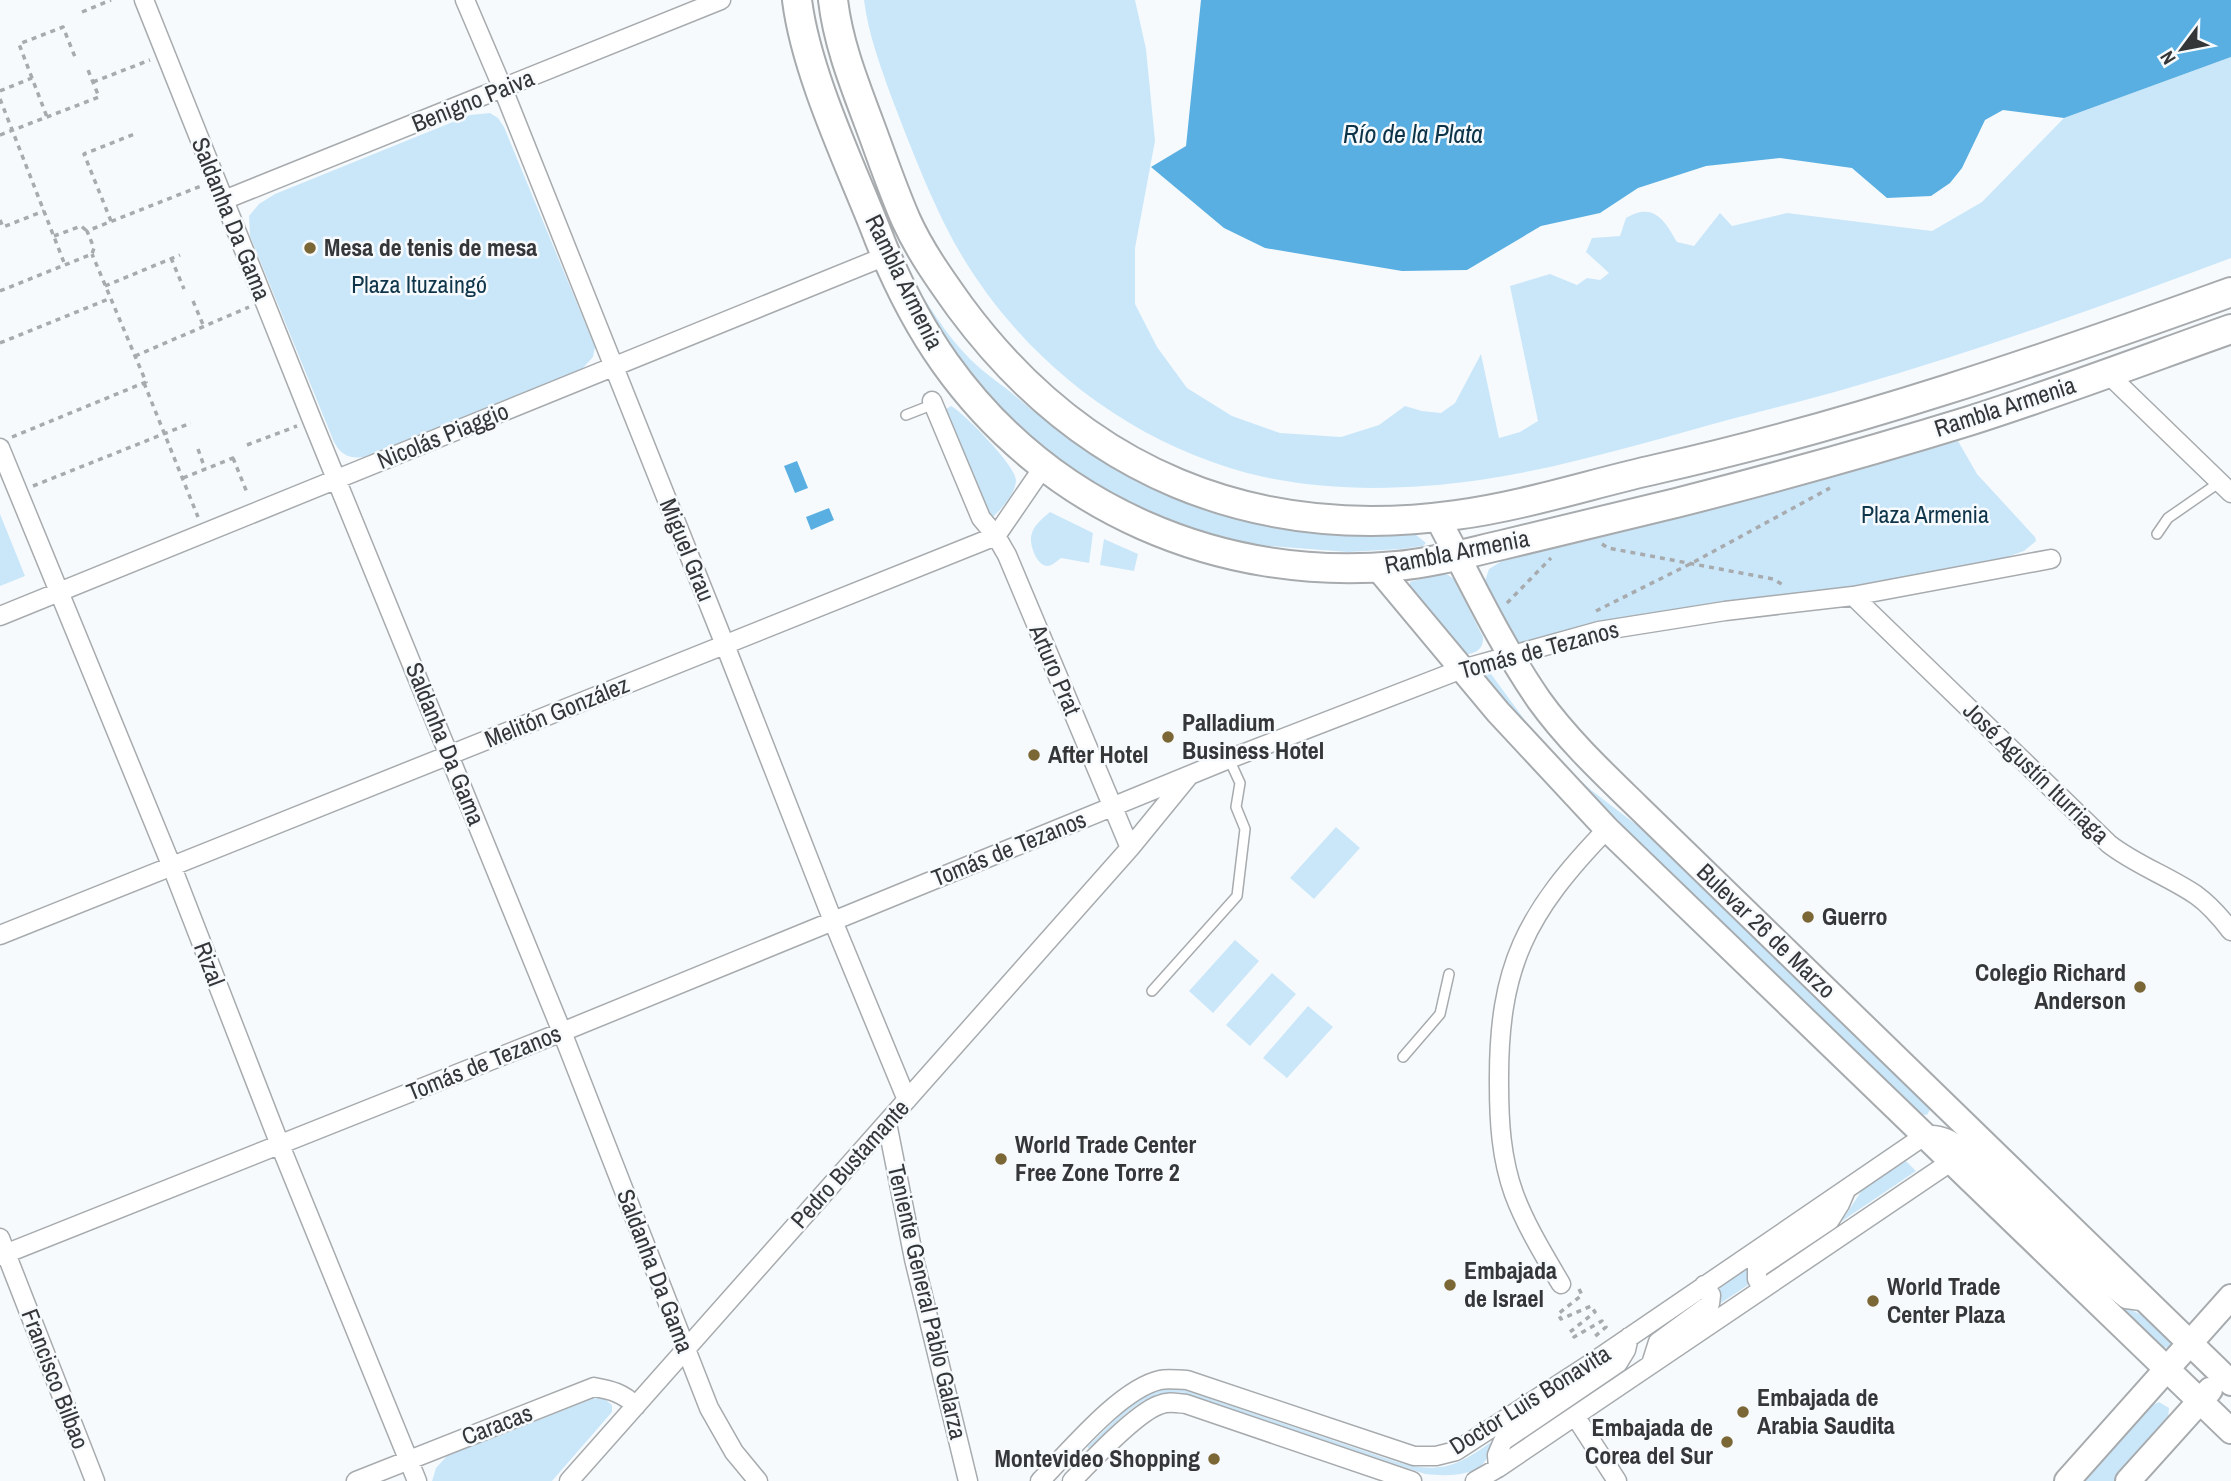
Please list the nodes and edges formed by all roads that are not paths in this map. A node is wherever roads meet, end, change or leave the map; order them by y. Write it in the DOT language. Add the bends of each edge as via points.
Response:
graph roads {
  1 [pos="144,0"];
  2 [pos="465,0"];
  3 [pos="721,0"];
  4 [pos="797,0"];
  5 [pos="832,0"];
  6 [pos="503,89"];
  7 [pos="224,200"];
  8 [pos="886,257"];
  9 [pos="2231,292"];
  10 [pos="2231,329"];
  11 [pos="613,368"];
  12 [pos="2107,373"];
  13 [pos="933,403"];
  14 [pos="1051,404"];
  15 [pos="906,415"];
  16 [pos="6,442"];
  17 [pos="1044,466"];
  18 [pos="336,479"];
  19 [pos="2225,487"];
  20 [pos="1437,517"];
  21 [pos="2157,534"];
  22 [pos="996,536"];
  23 [pos="1457,555"];
  24 [pos="2051,559"];
  25 [pos="1377,567"];
  26 [pos="60,593"];
  27 [pos="1853,596"];
  28 [pos="0,616"];
  29 [pos="725,645"];
  30 [pos="1510,656"];
  31 [pos="1462,669"];
  32 [pos="450,755"];
  33 [pos="1229,759"];
  34 [pos="1191,775"];
  35 [pos="1112,807"];
  36 [pos="1607,830"];
  37 [pos="1130,848"];
  38 [pos="172,867"];
  39 [pos="833,921"];
  40 [pos="2231,931"];
  41 [pos="0,935"];
  42 [pos="1449,974"];
  43 [pos="1152,991"];
  44 [pos="562,1032"];
  45 [pos="1403,1057"];
  46 [pos="907,1100"];
  47 [pos="887,1123"];
  48 [pos="1924,1136"];
  49 [pos="280,1145"];
  50 [pos="1963,1147"];
  51 [pos="1846,1190"];
  52 [pos="2,1249"];
  53 [pos="1560,1284"];
  54 [pos="1704,1285"];
  55 [pos="1762,1288"];
  56 [pos="2231,1297"];
  57 [pos="1629,1337"];
  58 [pos="2191,1343"];
  59 [pos="685,1349"];
  60 [pos="1651,1364"];
  61 [pos="2167,1371"];
  62 [pos="2228,1374"];
  63 [pos="2200,1401"];
  64 [pos="636,1406"];
  65 [pos="1575,1416"];
  66 [pos="2231,1431"];
  67 [pos="408,1460"];
  68 [pos="1496,1475"];
  69 [pos="95,1481"];
  70 [pos="356,1481"];
  71 [pos="417,1481"];
  72 [pos="569,1481"];
  73 [pos="758,1481"];
  74 [pos="968,1481"];
  75 [pos="1040,1481"];
  76 [pos="1072,1481"];
  77 [pos="1412,1481"];
  78 [pos="1475,1481"];
  79 [pos="1617,1481"];
  80 [pos="2067,1481"];
  81 [pos="2128,1481"];
  1 -- 7 [label="street, Saldanha Da Gama"];
  2 -- 6 [label="street, Miguel Grau"];
  3 -- 6 [label="street, Benigno Paiva"];
  4 -- 8 [label="main road, Rambla Armenia" via="820,86"];
  5 -- 14 [label="main road, Rambla Armenia" via="853,82 906,220 924,254 979,333"];
  6 -- 7 [label="street, Benigno Paiva"];
  6 -- 11 [label="street, Miguel Grau"];
  7 -- 18 [label="street, Saldanha Da Gama"];
  8 -- 11 [label="street, Nicolás Piaggio"];
  8 -- 14 [label="main road" via="905,259 914,268 942,314 975,352"];
  8 -- 17 [label="main road, Rambla Armenia" via="945,363 992,419"];
  9 -- 20 [label="main road, Rambla Armenia" via="2001,372 1811,431 1565,493"];
  10 -- 12 [label="main road, Rambla Armenia"];
  11 -- 18 [label="street, Nicolás Piaggio"];
  11 -- 29 [label="street, Miguel Grau"];
  12 -- 19 [label="street"];
  12 -- 23 [label="main road, Rambla Armenia" via="1870,450"];
  13 -- 15 [label="lane"];
  13 -- 22 [label="street" via="981,518"];
  14 -- 20 [label="main road, Rambla Armenia" via="1140,466 1224,501 1325,520 1371,523"];
  16 -- 26 [label="street, Rizal" via="19,492"];
  17 -- 22 [label="street"];
  17 -- 25 [label="main road, Rambla Armenia" via="1128,520 1196,546 1288,566"];
  18 -- 26 [label="street, Nicolás Piaggio"];
  18 -- 32 [label="street, Saldanha Da Gama"];
  19 -- 21 [label="lane" via="2168,518"];
  20 -- 23 [label="street, Bulevar 26 de Marzo"];
  22 -- 29 [label="street, Melitón González"];
  22 -- 35 [label="street, Arturo Prat"];
  23 -- 25 [label="main road, Rambla Armenia"];
  23 -- 30 [label="street, Bulevar 26 de Marzo"];
  24 -- 27 [label="street, Tomás de Tezanos"];
  25 -- 31 [label="street, Bulevar 26 de Marzo"];
  26 -- 28 [label="street, Nicolás Piaggio"];
  26 -- 38 [label="street, Rizal"];
  27 -- 30 [label="street, Tomás de Tezanos" via="1641,623"];
  27 -- 40 [label="street, José Agustín Iturriaga" via="2109,844 2196,895"];
  29 -- 32 [label="street, Melitón González"];
  29 -- 39 [label="street, Miguel Grau"];
  30 -- 31 [label="street, Tomás de Tezanos"];
  30 -- 50 [label="street, Bulevar 26 de Marzo" via="1541,702 1599,768"];
  31 -- 33 [label="street, Tomás de Tezanos"];
  31 -- 36 [label="street, Bulevar 26 de Marzo"];
  32 -- 38 [label="street, Melitón González"];
  32 -- 44 [label="street, Saldanha Da Gama"];
  33 -- 34 [label="street, Tomás de Tezanos"];
  33 -- 43 [label="lane" via="1240,783 1236,807 1245,829 1237,896"];
  34 -- 35 [label="street, Tomás de Tezanos"];
  34 -- 37 [label="street, Pedro Bustamante"];
  35 -- 37 [label="street"];
  35 -- 39 [label="street, Tomás de Tezanos"];
  36 -- 48 [label="street, Bulevar 26 de Marzo"];
  36 -- 53 [label="street" via="1565,875 1535,917 1508,983 1498,1045 1499,1128 1514,1193"];
  37 -- 46 [label="street, Pedro Bustamante"];
  38 -- 41 [label="street, Melitón González"];
  38 -- 49 [label="street, Rizal"];
  39 -- 44 [label="street, Tomás de Tezanos"];
  39 -- 46 [label="street, Miguel Grau"];
  42 -- 45 [label="lane" via="1440,1014"];
  44 -- 49 [label="street, Tomás de Tezanos"];
  44 -- 59 [label="street, Saldanha Da Gama"];
  46 -- 47 [label="street, Pedro Bustamante"];
  47 -- 59 [label="street, Pedro Bustamante"];
  47 -- 74 [label="street, Teniente General Pablo Galarza" via="914,1259"];
  48 -- 50 [label="street, Bulevar 26 de Marzo"];
  48 -- 51 [label="street, Doctor Luis Bonavita"];
  49 -- 52 [label="street, Tomás de Tezanos"];
  49 -- 67 [label="street, Rizal"];
  50 -- 55 [label="street, Doctor Luis Bonavita"];
  50 -- 58 [label="street, Bulevar 26 de Marzo" via="2150,1302"];
  50 -- 61 [label="street, Bulevar 26 de Marzo"];
  51 -- 54 [label="street, Doctor Luis Bonavita"];
  51 -- 55 [label="street" via="1830,1220 1757,1269 1756,1279"];
  52 -- 69 [label="street, Francisco Bilbao"];
  54 -- 57 [label="street, Doctor Luis Bonavita"];
  54 -- 60 [label="street" via="1711,1295 1710,1304 1658,1342"];
  55 -- 60 [label="street, Doctor Luis Bonavita"];
  56 -- 58 [label="street"];
  57 -- 68 [label="street" via="1618,1363 1503,1441"];
  57 -- 75 [label="street, Doctor Luis Bonavita" via="1456,1451 1436,1456 1414,1456 1187,1380 1161,1379 1138,1388 1116,1406"];
  58 -- 61 [label="street"];
  58 -- 62 [label="street, Bulevar 26 de Marzo"];
  59 -- 64 [label="street, Pedro Bustamante"];
  59 -- 73 [label="street, Saldanha Da Gama" via="721,1432"];
  60 -- 65 [label="street, Doctor Luis Bonavita"];
  61 -- 63 [label="street, Bulevar 26 de Marzo"];
  61 -- 80 [label="street"];
  62 -- 63 [label="street"];
  63 -- 66 [label="street, Bulevar 26 de Marzo"];
  63 -- 81 [label="street"];
  64 -- 67 [label="street, Caracas" via="614,1391 594,1387"];
  64 -- 72 [label="street, Pedro Bustamante"];
  65 -- 68 [label="street, Doctor Luis Bonavita"];
  65 -- 79 [label="street"];
  67 -- 70 [label="street, Caracas"];
  67 -- 71 [label="street, Rizal"];
  68 -- 78 [label="street, Doctor Luis Bonavita"];
  76 -- 77 [label="street" via="1141,1415 1169,1402"];
}
